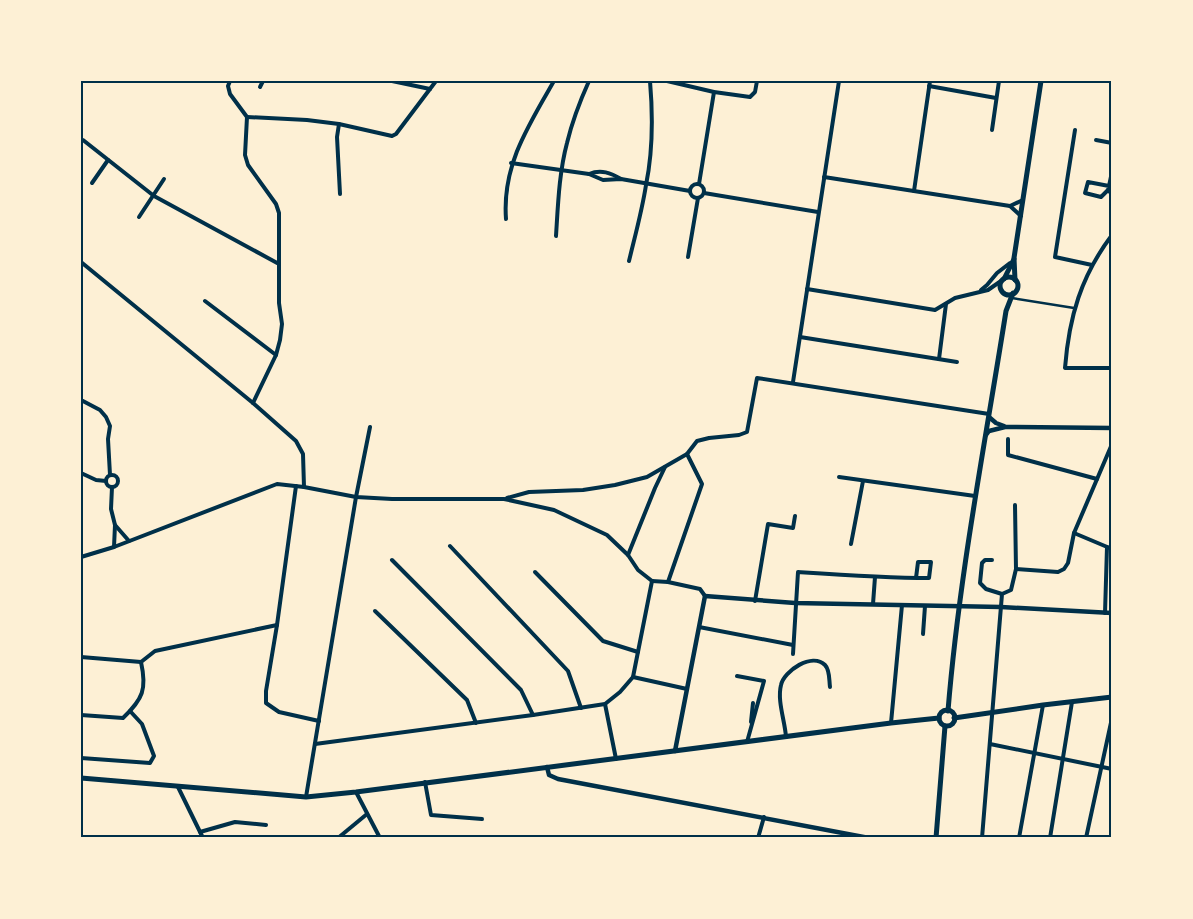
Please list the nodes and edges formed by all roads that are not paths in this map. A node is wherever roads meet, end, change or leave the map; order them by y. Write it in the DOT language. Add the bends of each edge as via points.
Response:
graph roads {
  1 [pos="230,81"];
  2 [pos="263,81"];
  3 [pos="392,81"];
  4 [pos="436,81"];
  5 [pos="554,81"];
  6 [pos="589,81"];
  7 [pos="650,81"];
  8 [pos="667,81"];
  9 [pos="757,81"];
  10 [pos="832,81"];
  11 [pos="999,81"];
  12 [pos="1041,81"];
  13 [pos="839,82"];
  14 [pos="930,84"];
  15 [pos="260,87"];
  16 [pos="430,89"];
  17 [pos="714,92"];
  18 [pos="996,98"];
  19 [pos="247,117"];
  20 [pos="339,124"];
  21 [pos="992,130"];
  22 [pos="1075,130"];
  23 [pos="83,140"];
  24 [pos="1096,140"];
  25 [pos="1112,143"];
  26 [pos="108,160"];
  27 [pos="511,163"];
  28 [pos="562,169"];
  29 [pos="1112,172"];
  30 [pos="590,174"];
  31 [pos="824,177"];
  32 [pos="1111,178"];
  33 [pos="164,179"];
  34 [pos="621,179"];
  35 [pos="92,183"];
  36 [pos="647,184"];
  37 [pos="699,184"];
  38 [pos="1108,188"];
  39 [pos="690,190"];
  40 [pos="914,191"];
  41 [pos="704,193"];
  42 [pos="340,194"];
  43 [pos="1112,194"];
  44 [pos="154,196"];
  45 [pos="698,198"];
  46 [pos="1023,200"];
  47 [pos="1010,206"];
  48 [pos="818,212"];
  49 [pos="1021,216"];
  50 [pos="139,217"];
  51 [pos="506,219"];
  52 [pos="1112,235"];
  53 [pos="556,236"];
  54 [pos="688,257"];
  55 [pos="1013,260"];
  56 [pos="629,261"];
  57 [pos="81,262"];
  58 [pos="278,264"];
  59 [pos="1092,265"];
  60 [pos="1002,280"];
  61 [pos="1015,280"];
  62 [pos="807,289"];
  63 [pos="979,292"];
  64 [pos="1003,292"];
  65 [pos="1012,296"];
  66 [pos="205,301"];
  67 [pos="946,304"];
  68 [pos="1074,308"];
  69 [pos="1006,311"];
  70 [pos="800,337"];
  71 [pos="276,355"];
  72 [pos="939,359"];
  73 [pos="957,362"];
  74 [pos="1112,368"];
  75 [pos="793,382"];
  76 [pos="81,400"];
  77 [pos="253,403"];
  78 [pos="989,415"];
  79 [pos="370,427"];
  80 [pos="1005,427"];
  81 [pos="1112,428"];
  82 [pos="985,436"];
  83 [pos="1008,440"];
  84 [pos="1112,444"];
  85 [pos="687,454"];
  86 [pos="665,467"];
  87 [pos="81,473"];
  88 [pos="110,475"];
  89 [pos="839,477"];
  90 [pos="1097,479"];
  91 [pos="106,481"];
  92 [pos="863,481"];
  93 [pos="296,486"];
  94 [pos="112,487"];
  95 [pos="304,487"];
  96 [pos="975,496"];
  97 [pos="356,497"];
  98 [pos="504,499"];
  99 [pos="1015,505"];
  100 [pos="795,516"];
  101 [pos="115,525"];
  102 [pos="1074,533"];
  103 [pos="129,541"];
  104 [pos="851,544"];
  105 [pos="450,546"];
  106 [pos="114,547"];
  107 [pos="1110,548"];
  108 [pos="628,555"];
  109 [pos="81,557"];
  110 [pos="392,560"];
  111 [pos="992,560"];
  112 [pos="1016,570"];
  113 [pos="535,572"];
  114 [pos="875,577"];
  115 [pos="916,578"];
  116 [pos="652,581"];
  117 [pos="668,582"];
  118 [pos="1002,594"];
  119 [pos="705,596"];
  120 [pos="755,601"];
  121 [pos="795,603"];
  122 [pos="873,604"];
  123 [pos="902,605"];
  124 [pos="925,606"];
  125 [pos="959,606"];
  126 [pos="1001,607"];
  127 [pos="375,611"];
  128 [pos="1104,613"];
  129 [pos="1112,613"];
  130 [pos="277,625"];
  131 [pos="699,627"];
  132 [pos="923,634"];
  133 [pos="793,645"];
  134 [pos="638,652"];
  135 [pos="793,654"];
  136 [pos="81,657"];
  137 [pos="141,662"];
  138 [pos="738,676"];
  139 [pos="633,677"];
  140 [pos="830,687"];
  141 [pos="687,689"];
  142 [pos="1112,697"];
  143 [pos="1072,702"];
  144 [pos="752,703"];
  145 [pos="605,704"];
  146 [pos="1043,705"];
  147 [pos="581,708"];
  148 [pos="130,711"];
  149 [pos="948,711"];
  150 [pos="992,712"];
  151 [pos="81,715"];
  152 [pos="533,715"];
  153 [pos="939,718"];
  154 [pos="954,718"];
  155 [pos="1112,718"];
  156 [pos="319,721"];
  157 [pos="476,723"];
  158 [pos="891,723"];
  159 [pos="751,725"];
  160 [pos="945,726"];
  161 [pos="786,736"];
  162 [pos="747,742"];
  163 [pos="315,744"];
  164 [pos="990,744"];
  165 [pos="675,751"];
  166 [pos="1034,753"];
  167 [pos="81,758"];
  168 [pos="1063,758"];
  169 [pos="616,759"];
  170 [pos="547,767"];
  171 [pos="1101,767"];
  172 [pos="1112,769"];
  173 [pos="81,778"];
  174 [pos="425,782"];
  175 [pos="178,787"];
  176 [pos="356,792"];
  177 [pos="306,797"];
  178 [pos="367,814"];
  179 [pos="764,817"];
  180 [pos="482,819"];
  181 [pos="266,825"];
  182 [pos="200,832"];
  183 [pos="202,838"];
  184 [pos="338,838"];
  185 [pos="380,838"];
  186 [pos="758,838"];
  187 [pos="869,838"];
  188 [pos="936,838"];
  189 [pos="982,838"];
  190 [pos="1019,838"];
  191 [pos="1050,838"];
  192 [pos="1086,838"];
  1 -- 19 [label="street" via="230,94"];
  2 -- 15 [label="street"];
  3 -- 16 [label="street"];
  4 -- 16 [label="street"];
  5 -- 27 [label="street"];
  6 -- 28 [label="street" via="578,107"];
  7 -- 36 [label="street" via="652,132"];
  8 -- 17 [label="street"];
  9 -- 17 [label="street" via="755,92 750,97"];
  10 -- 13 [label="street"];
  11 -- 18 [label="street"];
  12 -- 46 [label="main road"];
  13 -- 31 [label="street"];
  14 -- 18 [label="street"];
  14 -- 40 [label="street"];
  16 -- 20 [label="street" via="396,134 386,136"];
  17 -- 37 [label="street"];
  18 -- 21 [label="street"];
  19 -- 20 [label="street"];
  19 -- 58 [label="street" via="248,165 279,213"];
  20 -- 42 [label="street"];
  22 -- 59 [label="street" via="1055,258"];
  23 -- 26 [label="street"];
  24 -- 25 [label="street"];
  26 -- 35 [label="street"];
  26 -- 44 [label="street"];
  27 -- 28 [label="street"];
  27 -- 51 [label="street"];
  28 -- 30 [label="street"];
  28 -- 53 [label="street"];
  29 -- 32 [label="street"];
  30 -- 34 [label="street" via="603,180"];
  30 -- 34 [label="street" via="606,172"];
  31 -- 40 [label="street"];
  31 -- 48 [label="street"];
  32 -- 38 [label="street"];
  33 -- 44 [label="street"];
  34 -- 36 [label="street"];
  36 -- 39 [label="street"];
  36 -- 56 [label="street"];
  37 -- 39 [label="street"];
  37 -- 41 [label="street" via="703,186"];
  38 -- 38 [label="street" via="1088,182 1086,193 1101,197"];
  38 -- 43 [label="street"];
  39 -- 45 [label="street" via="691,195"];
  40 -- 47 [label="street"];
  41 -- 45 [label="street"];
  41 -- 48 [label="street"];
  44 -- 50 [label="street"];
  44 -- 58 [label="street"];
  45 -- 54 [label="street"];
  46 -- 47 [label="street"];
  46 -- 49 [label="main road"];
  47 -- 49 [label="street"];
  48 -- 62 [label="street"];
  49 -- 55 [label="main road"];
  52 -- 59 [label="street"];
  55 -- 60 [label="main road"];
  55 -- 61 [label="main road"];
  55 -- 63 [label="street"];
  57 -- 77 [label="street"];
  58 -- 71 [label="street" via="282,324"];
  59 -- 68 [label="street"];
  60 -- 61 [label="main road" via="1008,277"];
  60 -- 63 [label="street"];
  60 -- 64 [label="main road"];
  61 -- 65 [label="main road" via="1017,287"];
  62 -- 67 [label="street" via="935,310"];
  62 -- 70 [label="street"];
  63 -- 67 [label="street" via="955,298"];
  64 -- 65 [label="main road"];
  64 -- 69 [label="main road"];
  65 -- 68 [label="street"];
  65 -- 69 [label="main road"];
  66 -- 71 [label="street"];
  67 -- 72 [label="street"];
  68 -- 74 [label="street" via="1065,368"];
  69 -- 78 [label="main road"];
  70 -- 72 [label="street"];
  70 -- 75 [label="street"];
  71 -- 77 [label="street"];
  72 -- 73 [label="street"];
  75 -- 78 [label="street"];
  75 -- 85 [label="street" via="757,378 747,432 697,441"];
  76 -- 88 [label="street" via="100,410 110,426"];
  77 -- 95 [label="street" via="296,441 303,454"];
  78 -- 80 [label="street"];
  78 -- 82 [label="main road"];
  79 -- 97 [label="street"];
  80 -- 81 [label="street"];
  80 -- 82 [label="street" via="989,431"];
  82 -- 96 [label="main road"];
  83 -- 90 [label="street" via="1008,455"];
  84 -- 90 [label="street"];
  85 -- 86 [label="street"];
  85 -- 117 [label="street" via="702,484"];
  86 -- 98 [label="street" via="647,477 615,486 529,492"];
  86 -- 108 [label="street"];
  87 -- 91 [label="street"];
  88 -- 91 [label="street"];
  88 -- 94 [label="street" via="118,480"];
  89 -- 92 [label="street"];
  90 -- 102 [label="street"];
  91 -- 94 [label="street"];
  92 -- 96 [label="street"];
  92 -- 104 [label="street"];
  93 -- 95 [label="street"];
  93 -- 103 [label="street" via="277,484"];
  93 -- 130 [label="street"];
  94 -- 101 [label="street" via="111,509"];
  95 -- 97 [label="street"];
  96 -- 125 [label="main road"];
  97 -- 98 [label="street"];
  97 -- 156 [label="street"];
  98 -- 108 [label="street" via="554,510 607,535"];
  99 -- 112 [label="street"];
  100 -- 120 [label="street" via="793,528 768,524"];
  101 -- 103 [label="street"];
  101 -- 106 [label="street"];
  102 -- 107 [label="street"];
  102 -- 112 [label="street" via="1064,569 1058,572"];
  103 -- 106 [label="street"];
  105 -- 147 [label="street" via="568,671"];
  106 -- 109 [label="street"];
  107 -- 128 [label="street"];
  108 -- 116 [label="street" via="638,570"];
  110 -- 152 [label="street" via="520,690"];
  111 -- 118 [label="street" via="982,563 980,583 986,589"];
  112 -- 118 [label="street" via="1011,590"];
  113 -- 134 [label="street" via="603,641"];
  114 -- 115 [label="street"];
  114 -- 121 [label="street" via="798,572"];
  114 -- 122 [label="street"];
  115 -- 115 [label="street" via="929,578 931,562 918,562"];
  116 -- 117 [label="street"];
  116 -- 134 [label="street"];
  117 -- 119 [label="street" via="700,589"];
  118 -- 126 [label="street"];
  119 -- 120 [label="street"];
  119 -- 131 [label="street"];
  120 -- 121 [label="street"];
  121 -- 122 [label="street"];
  121 -- 133 [label="street"];
  122 -- 123 [label="street"];
  123 -- 124 [label="street"];
  123 -- 158 [label="street"];
  124 -- 125 [label="street"];
  124 -- 132 [label="street"];
  125 -- 126 [label="street"];
  125 -- 149 [label="main road"];
  126 -- 128 [label="street"];
  126 -- 150 [label="street"];
  127 -- 157 [label="street" via="467,700"];
  128 -- 129 [label="street"];
  130 -- 137 [label="street" via="155,651"];
  130 -- 156 [label="street" via="266,703 279,712"];
  131 -- 133 [label="street"];
  131 -- 141 [label="street"];
  133 -- 135 [label="street"];
  134 -- 139 [label="street"];
  136 -- 137 [label="street"];
  137 -- 148 [label="street" via="144,690"];
  138 -- 159 [label="street" via="764,680"];
  139 -- 141 [label="street"];
  139 -- 145 [label="street"];
  140 -- 161 [label="street" via="829,672 822,663 805,662 790,672 780,688"];
  141 -- 165 [label="street"];
  142 -- 143 [label="main road"];
  143 -- 146 [label="main road"];
  143 -- 168 [label="street"];
  144 -- 159 [label="street"];
  145 -- 147 [label="street"];
  145 -- 169 [label="street"];
  146 -- 150 [label="main road"];
  146 -- 166 [label="street"];
  147 -- 152 [label="street"];
  148 -- 151 [label="street" via="123,718"];
  148 -- 167 [label="street" via="142,724 154,756 150,763"];
  149 -- 153 [label="main road" via="940,713"];
  149 -- 154 [label="main road"];
  150 -- 154 [label="main road"];
  150 -- 164 [label="street"];
  152 -- 157 [label="street"];
  153 -- 158 [label="main road"];
  153 -- 160 [label="main road"];
  154 -- 160 [label="main road" via="952,724"];
  155 -- 171 [label="street"];
  156 -- 163 [label="street"];
  157 -- 163 [label="street"];
  158 -- 161 [label="main road"];
  159 -- 162 [label="street"];
  160 -- 188 [label="main road"];
  161 -- 162 [label="main road"];
  162 -- 165 [label="main road"];
  163 -- 177 [label="street"];
  164 -- 166 [label="street"];
  164 -- 189 [label="street"];
  165 -- 169 [label="main road"];
  166 -- 168 [label="street"];
  166 -- 190 [label="street"];
  168 -- 171 [label="street"];
  168 -- 191 [label="street"];
  169 -- 170 [label="main road"];
  170 -- 174 [label="main road"];
  170 -- 179 [label="street" via="549,775 558,779"];
  171 -- 172 [label="street"];
  171 -- 192 [label="street"];
  173 -- 175 [label="main road"];
  174 -- 176 [label="main road"];
  174 -- 180 [label="street" via="431,815"];
  175 -- 177 [label="main road"];
  175 -- 182 [label="street"];
  176 -- 177 [label="main road"];
  176 -- 178 [label="street"];
  178 -- 184 [label="street"];
  178 -- 185 [label="street"];
  179 -- 186 [label="street"];
  179 -- 187 [label="street"];
  181 -- 182 [label="street" via="235,822"];
  182 -- 183 [label="street"];
}
